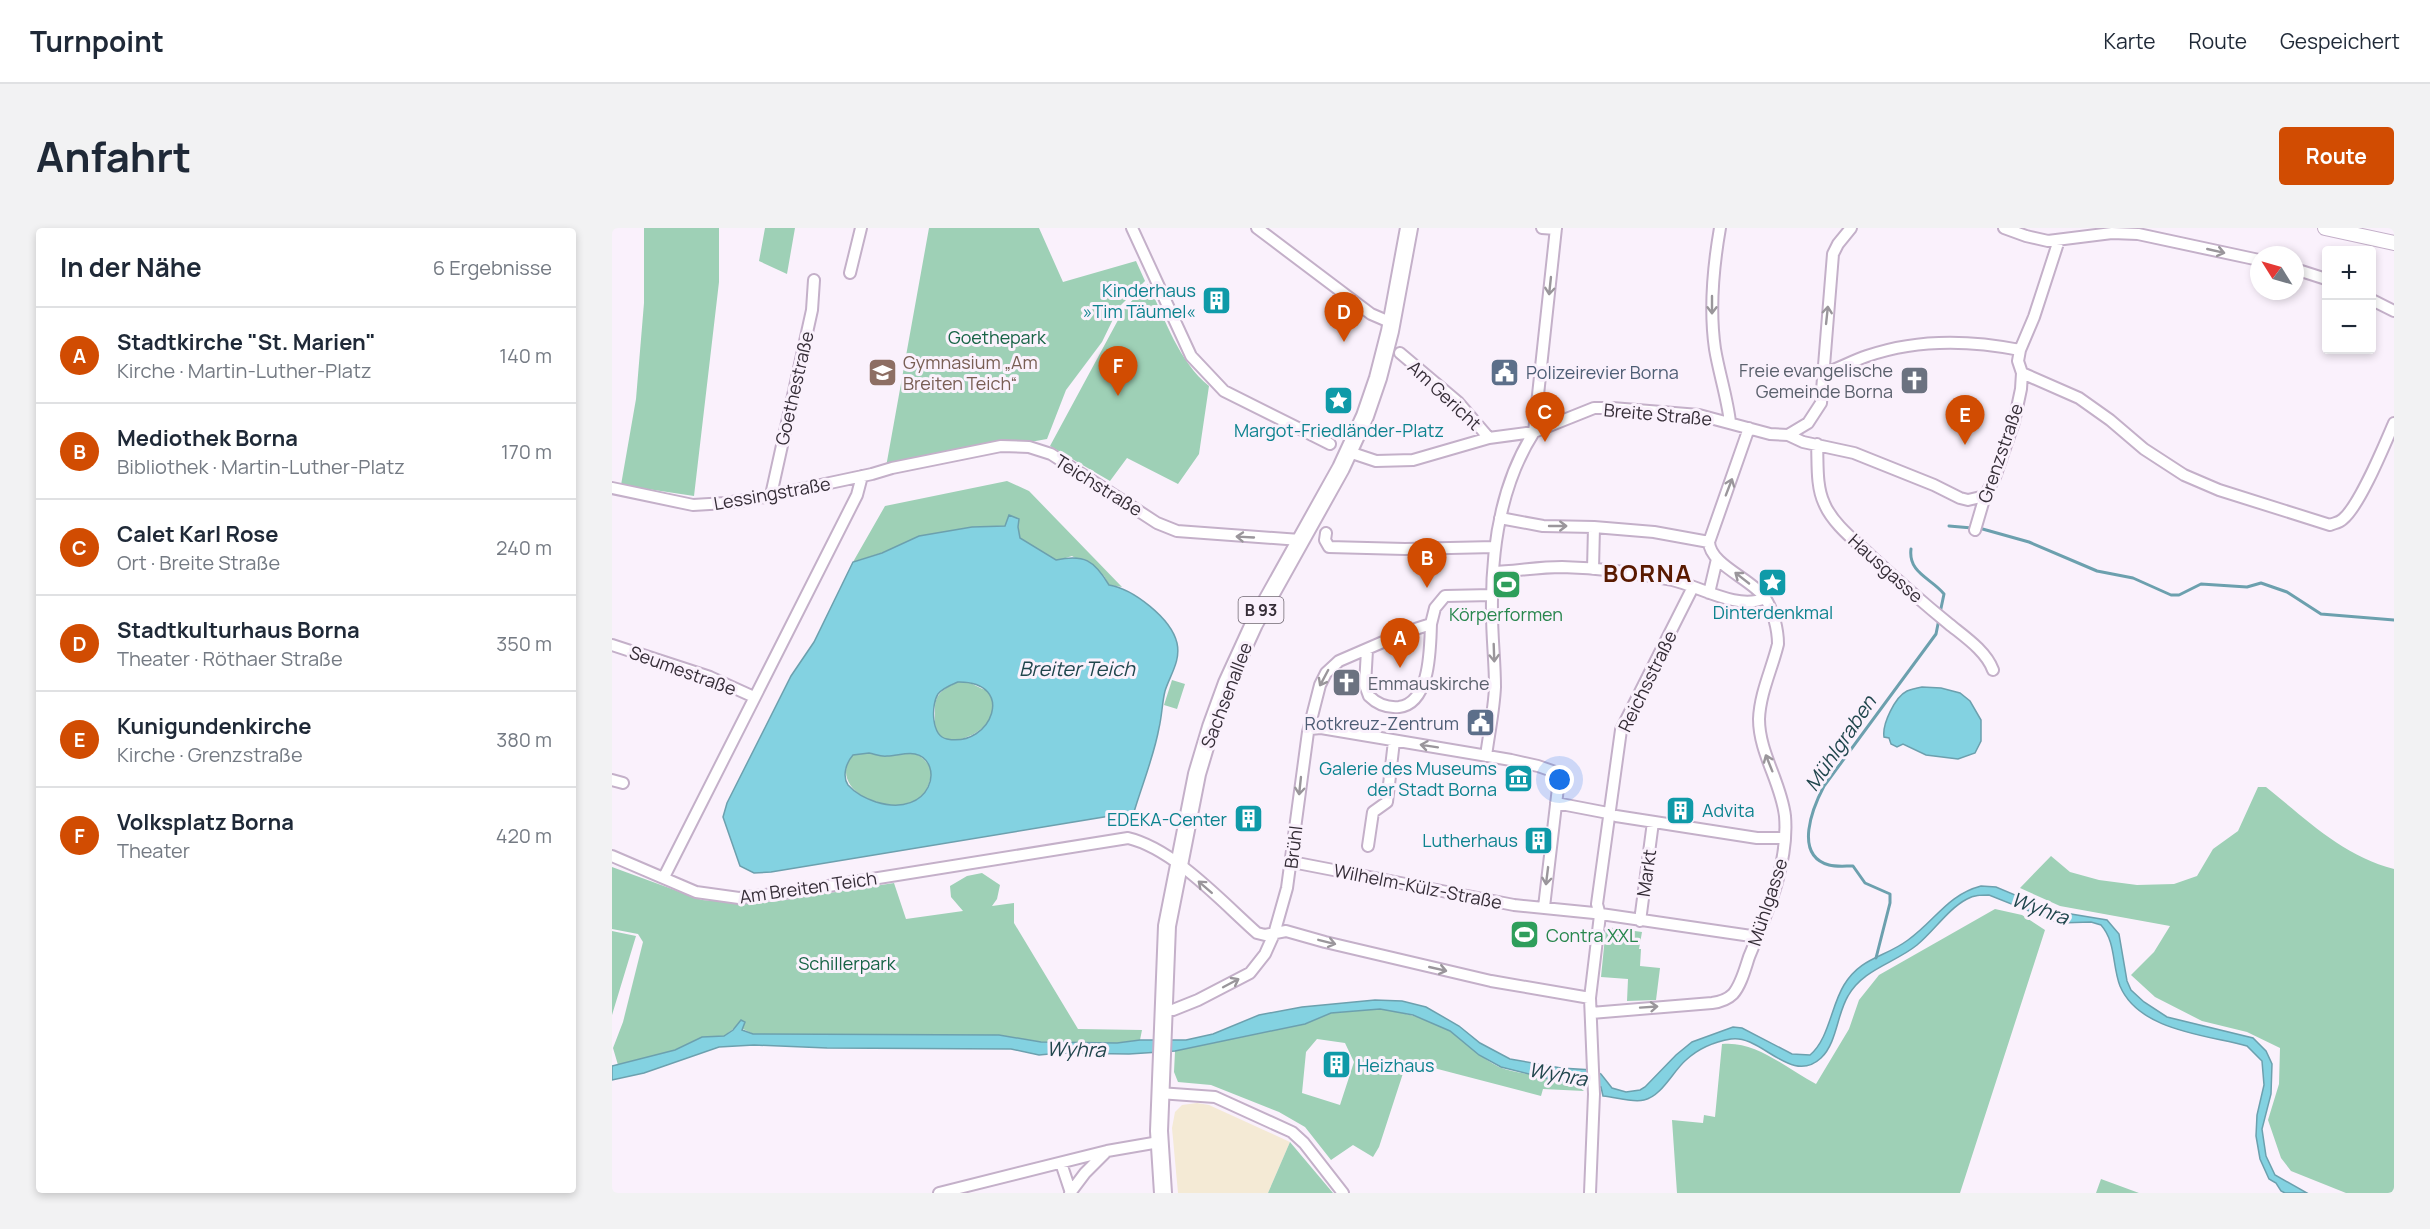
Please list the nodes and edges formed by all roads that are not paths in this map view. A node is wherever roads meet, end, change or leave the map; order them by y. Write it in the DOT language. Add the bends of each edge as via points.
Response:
graph roads {
  1 [pos="861,228"];
  2 [pos="1132,228"];
  3 [pos="1257,228"];
  4 [pos="1408,228"];
  5 [pos="1542,228"];
  6 [pos="1720,228"];
  7 [pos="1851,228"];
  8 [pos="2004,228"];
  9 [pos="2176,228"];
  10 [pos="2325,228"];
  11 [pos="1556,229"];
  12 [pos="2059,240"];
  13 [pos="2173,241"];
  14 [pos="2394,243"];
  15 [pos="2250,258"];
  16 [pos="2304,272"];
  17 [pos="850,273"];
  18 [pos="2322,278"];
  19 [pos="814,280"];
  20 [pos="2376,302"];
  21 [pos="2394,311"];
  22 [pos="1392,323"];
  23 [pos="2020,350"];
  24 [pos="1400,353"];
  25 [pos="2022,373"];
  26 [pos="1823,374"];
  27 [pos="1730,422"];
  28 [pos="2394,423"];
  29 [pos="1749,428"];
  30 [pos="1534,432"];
  31 [pos="1788,435"];
  32 [pos="1489,438"];
  33 [pos="1330,444"];
  34 [pos="1816,444"];
  35 [pos="1349,452"];
  36 [pos="862,477"];
  37 [pos="612,488"];
  38 [pos="771,495"];
  39 [pos="1985,496"];
  40 [pos="1500,518"];
  41 [pos="1594,527"];
  42 [pos="1976,527"];
  43 [pos="1326,533"];
  44 [pos="1300,540"];
  45 [pos="1709,542"];
  46 [pos="1495,547"];
  47 [pos="1717,559"];
  48 [pos="1593,569"];
  49 [pos="1493,572"];
  50 [pos="1693,587"];
  51 [pos="1709,592"];
  52 [pos="1492,595"];
  53 [pos="1766,598"];
  54 [pos="1431,624"];
  55 [pos="612,645"];
  56 [pos="1367,650"];
  57 [pos="1993,670"];
  58 [pos="754,697"];
  59 [pos="1310,729"];
  60 [pos="1394,741"];
  61 [pos="1486,756"];
  62 [pos="1556,802"];
  63 [pos="1612,815"];
  64 [pos="1653,822"];
  65 [pos="1785,838"];
  66 [pos="1368,846"];
  67 [pos="612,856"];
  68 [pos="1292,862"];
  69 [pos="1178,863"];
  70 [pos="664,877"];
  71 [pos="1544,907"];
  72 [pos="1600,915"];
  73 [pos="1640,921"];
  74 [pos="1275,934"];
  75 [pos="1758,937"];
  76 [pos="1590,998"];
  77 [pos="1163,1010"];
  78 [pos="1591,1013"];
  79 [pos="1159,1093"];
  80 [pos="1159,1142"];
  81 [pos="1107,1151"];
  82 [pos="1061,1163"];
  83 [pos="1070,1192"];
  84 [pos="939,1193"];
  85 [pos="1163,1193"];
  86 [pos="1343,1193"];
  87 [pos="1590,1193"];
  1 -- 17 [label="street"];
  2 -- 33 [label="street" via="1191,356 1213,381 1224,391"];
  3 -- 22 [label="street" via="1371,314"];
  4 -- 22 [label="main road, Sachsenallee / B 93"];
  5 -- 11 [label="street"];
  6 -- 27 [label="street, one-way" via="1712,310"];
  26 -- 7 [label="street, one-way" via="1833,254"];
  8 -- 12 [label="street" via="2037,239"];
  9 -- 13 [label="street"];
  10 -- 14 [label="street"];
  11 -- 30 [label="street, one-way"];
  12 -- 13 [label="street" via="2112,233"];
  12 -- 23 [label="street, Grenzstraße"];
  13 -- 15 [label="street, one-way"];
  16 -- 18 [label="street"];
  19 -- 38 [label="street, Goethestraße" via="812,310"];
  20 -- 21 [label="street"];
  22 -- 35 [label="main road, Sachsenallee / B 93" via="1378,378"];
  23 -- 25 [label="street, Grenzstraße"];
  23 -- 26 [label="street" via="1956,343 1922,344 1880,352"];
  24 -- 32 [label="street, Am Gericht" via="1458,402"];
  25 -- 28 [label="street" via="2079,398 2184,475 2330,525 2340,522 2349,512"];
  25 -- 39 [label="street, Grenzstraße" via="2014,422"];
  26 -- 31 [label="street" via="1821,403 1816,412 1808,423"];
  27 -- 29 [label="street, Breite Straße"];
  27 -- 30 [label="street, Breite Straße" via="1699,415 1594,408"];
  29 -- 31 [label="street, Breite Straße"];
  45 -- 29 [label="street, one-way"];
  30 -- 32 [label="street, Breite Straße"];
  30 -- 40 [label="street" via="1509,482"];
  31 -- 34 [label="street, Breite Straße"];
  32 -- 35 [label="street, Breite Straße" via="1413,460 1376,461"];
  34 -- 39 [label="street, Breite Straße" via="1863,456 1959,498"];
  34 -- 57 [label="street, Hausgasse" via="1824,504 1855,542 1990,660"];
  35 -- 44 [label="main road, Sachsenallee / B 93"];
  36 -- 38 [label="street, Lessingstraße"];
  44 -- 36 [label="street, Teichstraße, one-way" via="1177,531 1053,455 1029,447 1001,446"];
  36 -- 58 [label="street" via="857,495"];
  37 -- 38 [label="street, Lessingstraße" via="693,505"];
  39 -- 42 [label="street, Grenzstraße"];
  40 -- 41 [label="street, one-way" via="1544,526"];
  40 -- 46 [label="street"];
  41 -- 45 [label="street"];
  41 -- 48 [label="street"];
  43 -- 46 [label="street" via="1329,547"];
  44 -- 69 [label="main road, Sachsenallee / B 93" via="1227,683 1200,764"];
  45 -- 47 [label="street"];
  46 -- 49 [label="street"];
  47 -- 51 [label="street"];
  53 -- 47 [label="street, one-way"];
  48 -- 49 [label="street"];
  48 -- 50 [label="street" via="1674,580"];
  49 -- 52 [label="street"];
  50 -- 51 [label="street"];
  50 -- 63 [label="street, Reichsstraße" via="1621,729"];
  51 -- 53 [label="street" via="1753,602"];
  52 -- 54 [label="street" via="1445,596 1435,608"];
  52 -- 61 [label="street, one-way" via="1495,690"];
  65 -- 53 [label="street, Mühlgasse, one-way" via="1781,795 1760,734 1761,704 1778,644"];
  54 -- 56 [label="street, Brühl"];
  54 -- 56 [label="street" via="1425,680 1412,702 1403,706 1383,705 1369,696 1365,685"];
  55 -- 58 [label="street, Seumestraße" via="710,677"];
  56 -- 59 [label="street, Brühl, one-way" via="1339,661 1326,673"];
  58 -- 70 [label="street"];
  59 -- 60 [label="street"];
  59 -- 68 [label="street, Brühl, one-way" via="1300,778"];
  61 -- 60 [label="street, one-way"];
  60 -- 66 [label="street" via="1387,802 1373,812"];
  61 -- 62 [label="street" via="1552,770 1559,779"];
  62 -- 63 [label="street"];
  62 -- 71 [label="street, one-way"];
  63 -- 64 [label="street"];
  63 -- 72 [label="street" via="1597,904"];
  64 -- 65 [label="street" via="1757,838"];
  64 -- 73 [label="street, Markt"];
  65 -- 75 [label="street, Mühlgasse"];
  67 -- 70 [label="street, Am Breiten Teich"];
  68 -- 71 [label="street, Wilhelm-Külz-Straße"];
  68 -- 74 [label="street, Brühl"];
  69 -- 70 [label="street, Am Breiten Teich" via="1157,849 1128,838 739,898 696,892"];
  74 -- 69 [label="street, one-way" via="1257,933"];
  69 -- 77 [label="main road, Sachsenallee / B 93" via="1167,926"];
  71 -- 72 [label="street, Markt"];
  72 -- 73 [label="street, Markt"];
  72 -- 76 [label="street"];
  73 -- 75 [label="street"];
  74 -- 76 [label="street, one-way" via="1286,931 1491,981"];
  77 -- 74 [label="street, Brühl, one-way" via="1198,1000 1250,973"];
  78 -- 75 [label="street, Mühlgasse, one-way" via="1727,999 1738,987"];
  76 -- 78 [label="street"];
  77 -- 79 [label="main road, Sachsenallee / B 93"];
  78 -- 87 [label="street" via="1594,1094"];
  79 -- 80 [label="main road, Sachsenallee / B 93"];
  79 -- 86 [label="street" via="1215,1097 1292,1132"];
  80 -- 81 [label="street"];
  80 -- 85 [label="main road, Sachsenallee / B 93"];
  81 -- 82 [label="street"];
  81 -- 83 [label="street"];
  82 -- 83 [label="street"];
  82 -- 84 [label="street"];
}
